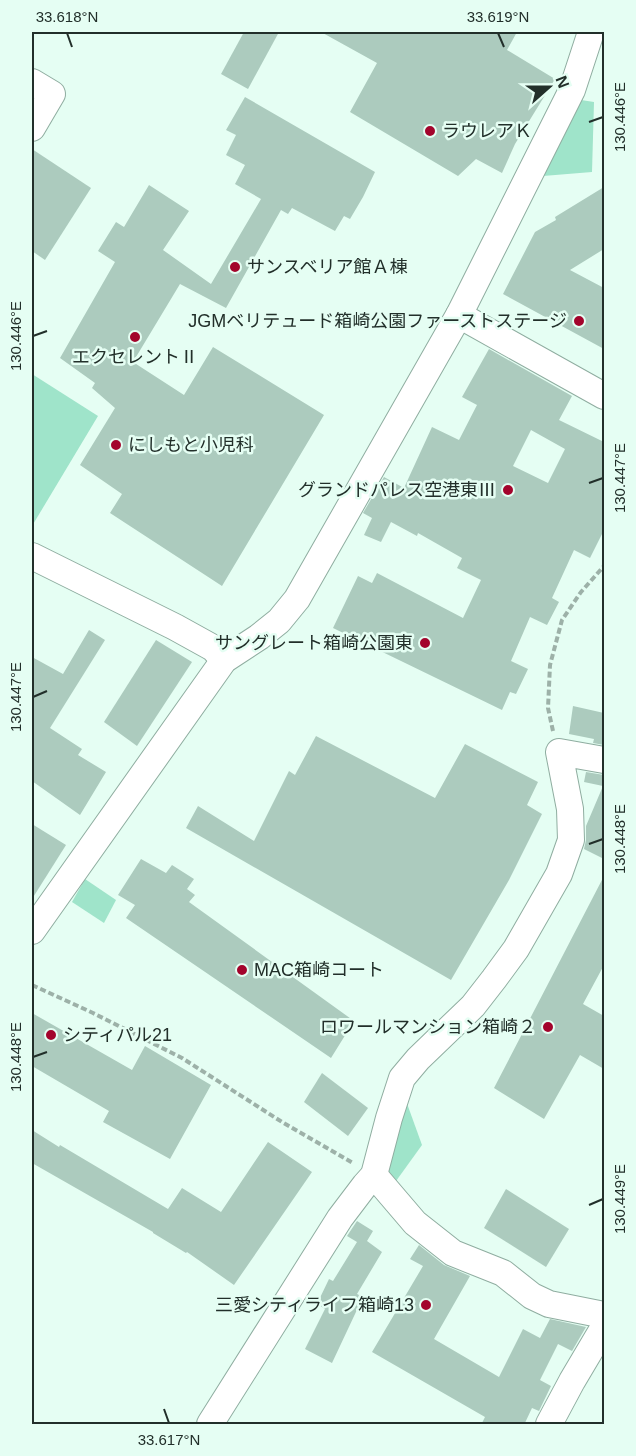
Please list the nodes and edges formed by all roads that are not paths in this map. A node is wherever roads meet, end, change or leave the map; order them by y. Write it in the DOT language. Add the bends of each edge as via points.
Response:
graph roads {
  1 [pos="591,32"];
  2 [pos="42,88"];
  3 [pos="32,128"];
  4 [pos="459,315"];
  5 [pos="604,396"];
  6 [pos="32,556"];
  7 [pos="224,660"];
  8 [pos="604,760"];
  9 [pos="32,931"];
  10 [pos="374,1175"];
  11 [pos="604,1315"];
  12 [pos="604,1327"];
  13 [pos="210,1425"];
  14 [pos="549,1425"];
  1 -- 4 [label="street" via="572,90"];
  2 -- 3 [label="street"];
  4 -- 5 [label="street"];
  4 -- 7 [label="street" via="297,599 279,621"];
  6 -- 7 [label="street" via="175,627 213,648"];
  7 -- 9 [label="street"];
  8 -- 10 [label="street" via="559,752 572,840 559,874 516,949 487,988 402,1078"];
  10 -- 11 [label="street" via="415,1222 453,1253 503,1274 531,1296 549,1304"];
  10 -- 13 [label="street" via="340,1218"];
  12 -- 14 [label="street"];
}
